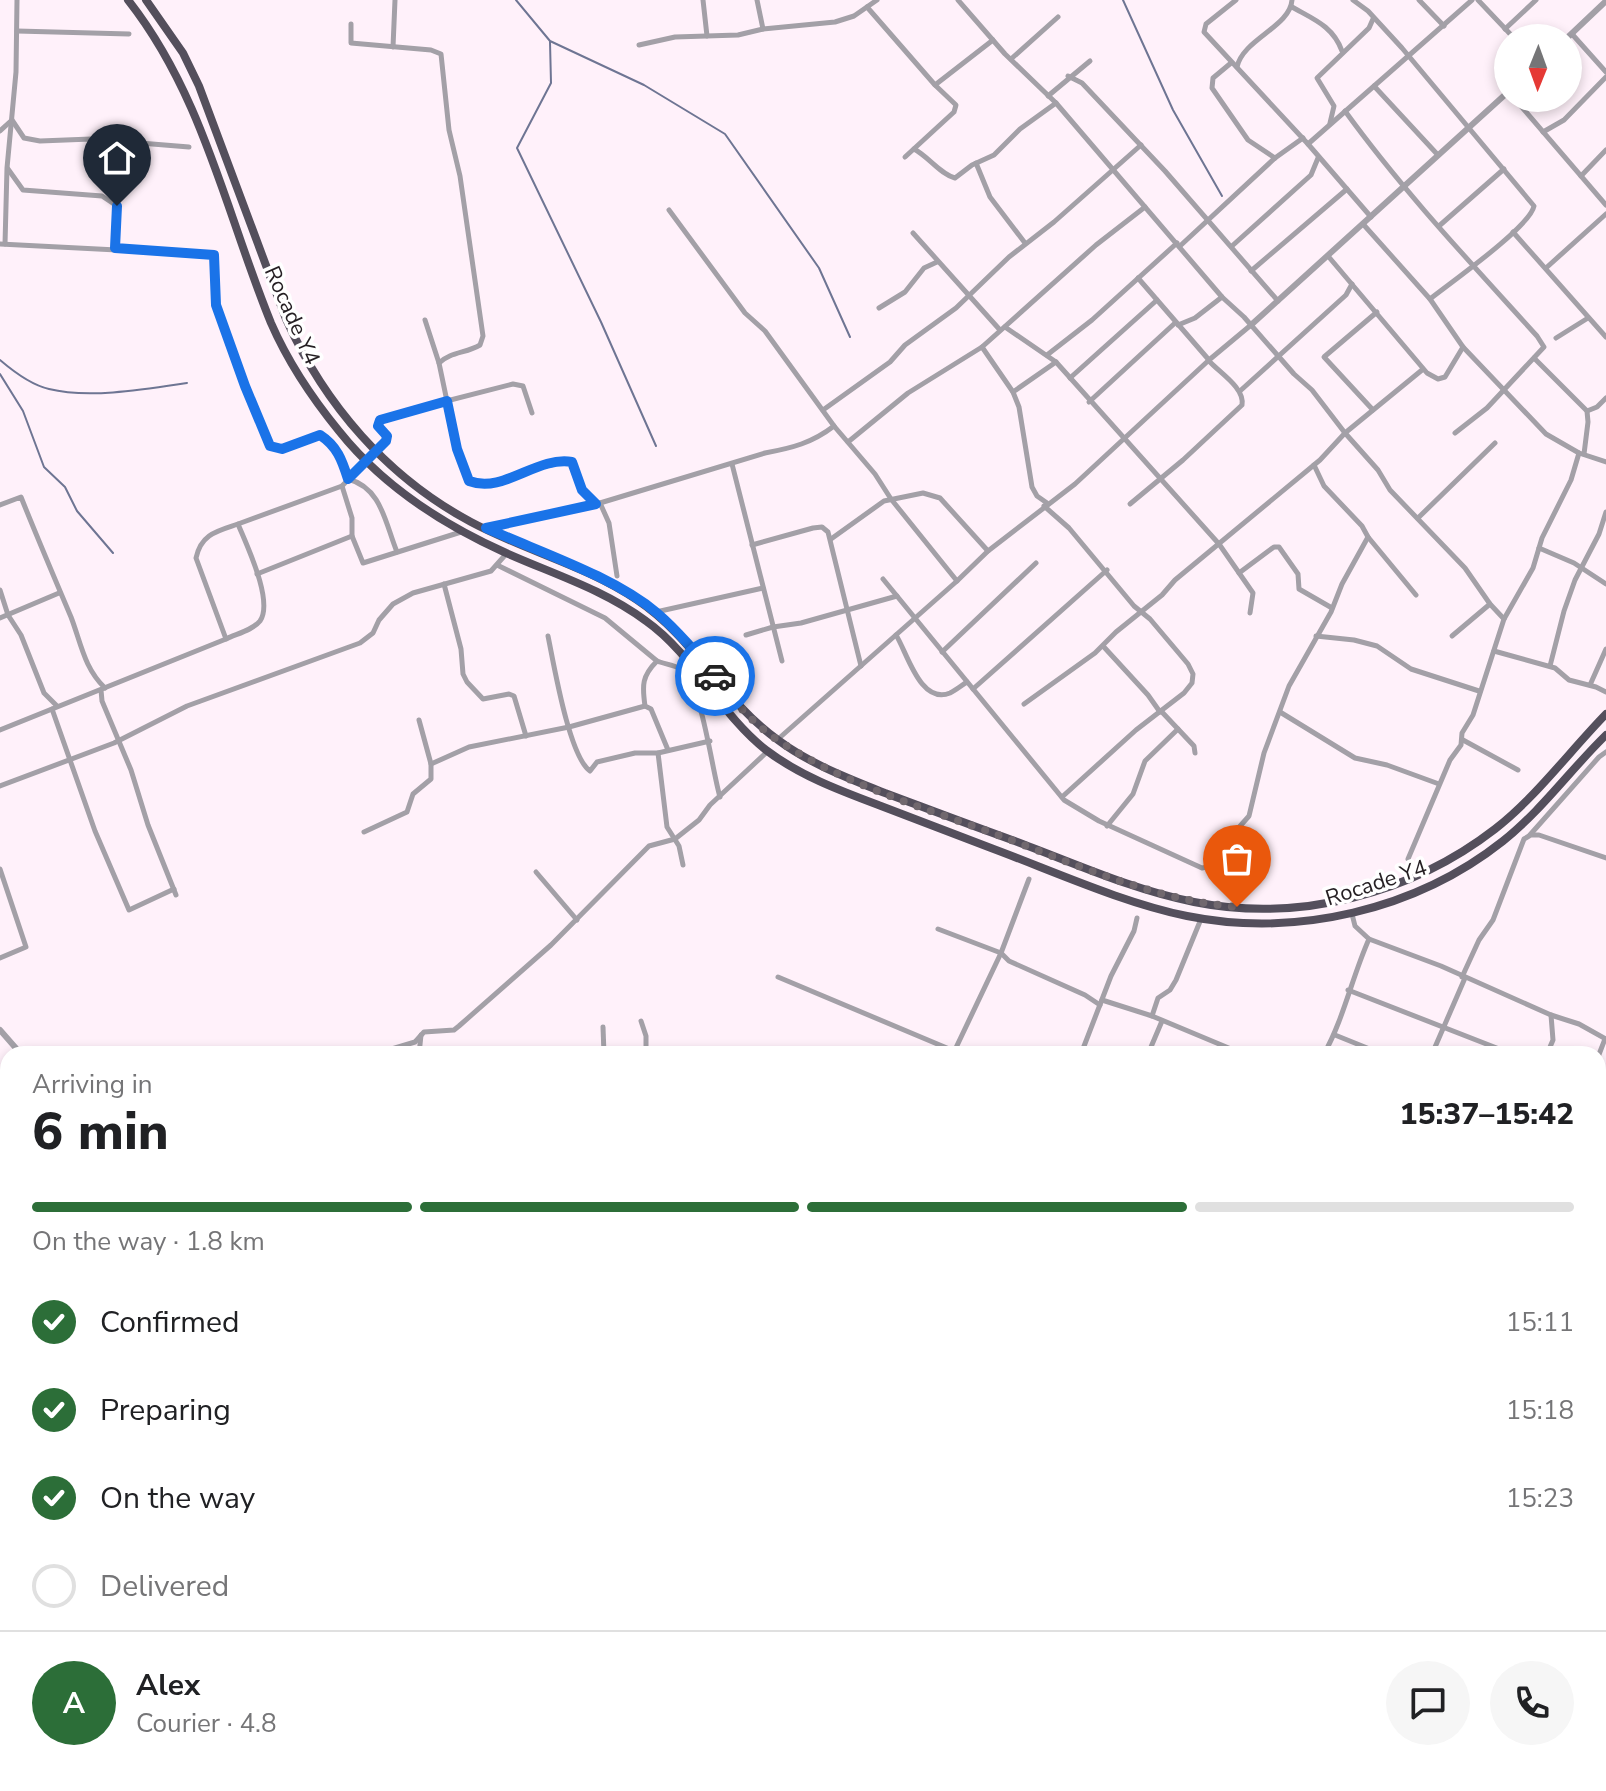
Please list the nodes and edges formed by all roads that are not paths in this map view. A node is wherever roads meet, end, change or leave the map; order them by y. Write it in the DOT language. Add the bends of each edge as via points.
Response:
graph roads {
  1 [pos="17,0"];
  2 [pos="128,0"];
  3 [pos="146,0"];
  4 [pos="395,0"];
  5 [pos="703,0"];
  6 [pos="757,0"];
  7 [pos="877,0"];
  8 [pos="958,0"];
  9 [pos="1236,0"];
  10 [pos="1353,0"];
  11 [pos="1419,0"];
  12 [pos="1475,0"];
  13 [pos="1536,0"];
  14 [pos="1603,2"];
  15 [pos="1292,4"];
  16 [pos="867,7"];
  17 [pos="1058,17"];
  18 [pos="1373,18"];
  19 [pos="351,24"];
  20 [pos="1500,24"];
  21 [pos="1510,24"];
  22 [pos="1582,24"];
  23 [pos="1444,26"];
  24 [pos="763,29"];
  25 [pos="17,31"];
  26 [pos="129,34"];
  27 [pos="707,36"];
  28 [pos="993,40"];
  29 [pos="639,45"];
  30 [pos="393,47"];
  31 [pos="1582,49"];
  32 [pos="1342,51"];
  33 [pos="1408,57"];
  34 [pos="1011,59"];
  35 [pos="1090,61"];
  36 [pos="1234,66"];
  37 [pos="1606,75"];
  38 [pos="1068,76"];
  39 [pos="935,85"];
  40 [pos="1374,86"];
  41 [pos="1048,96"];
  42 [pos="1056,103"];
  43 [pos="1494,104"];
  44 [pos="1345,111"];
  45 [pos="1526,112"];
  46 [pos="12,120"];
  47 [pos="1329,125"];
  48 [pos="1468,126"];
  49 [pos="0,131"];
  50 [pos="1543,132"];
  51 [pos="1303,138"];
  52 [pos="108,142"];
  53 [pos="1308,144"];
  54 [pos="1141,145"];
  55 [pos="189,147"];
  56 [pos="914,149"];
  57 [pos="1606,150"];
  58 [pos="1437,154"];
  59 [pos="905,157"];
  60 [pos="1318,157"];
  61 [pos="1275,158"];
  62 [pos="976,163"];
  63 [pos="7,168"];
  64 [pos="1504,169"];
  65 [pos="1112,170"];
  66 [pos="1581,176"];
  67 [pos="1402,187"];
  68 [pos="1347,189"];
  69 [pos="1606,205"];
  70 [pos="117,206"];
  71 [pos="1145,207"];
  72 [pos="669,210"];
  73 [pos="1606,214"];
  74 [pos="1371,217"];
  75 [pos="1208,221"];
  76 [pos="1363,224"];
  77 [pos="1439,227"];
  78 [pos="1513,232"];
  79 [pos="913,233"];
  80 [pos="1026,243"];
  81 [pos="3,244"];
  82 [pos="1178,244"];
  83 [pos="1232,246"];
  84 [pos="115,248"];
  85 [pos="1328,256"];
  86 [pos="937,262"];
  87 [pos="1475,266"];
  88 [pos="1546,268"];
  89 [pos="1251,271"];
  90 [pos="1138,278"];
  91 [pos="1352,284"];
  92 [pos="970,296"];
  93 [pos="1222,297"];
  94 [pos="1430,299"];
  95 [pos="1157,300"];
  96 [pos="1278,301"];
  97 [pos="879,308"];
  98 [pos="1377,312"];
  99 [pos="1588,318"];
  100 [pos="425,320"];
  101 [pos="1177,324"];
  102 [pos="1251,325"];
  103 [pos="1003,329"];
  104 [pos="1606,337"];
  105 [pos="1556,338"];
  106 [pos="982,347"];
  107 [pos="1463,347"];
  108 [pos="1047,355"];
  109 [pos="1277,356"];
  110 [pos="1534,358"];
  111 [pos="1209,360"];
  112 [pos="1056,362"];
  113 [pos="439,363"];
  114 [pos="1422,370"];
  115 [pos="1070,378"];
  116 [pos="1504,390"];
  117 [pos="1240,391"];
  118 [pos="1013,392"];
  119 [pos="1606,398"];
  120 [pos="447,401"];
  121 [pos="1089,402"];
  122 [pos="823,410"];
  123 [pos="1373,410"];
  124 [pos="1587,411"];
  125 [pos="532,413"];
  126 [pos="834,426"];
  127 [pos="1345,433"];
  128 [pos="1455,433"];
  129 [pos="1124,440"];
  130 [pos="848,442"];
  131 [pos="1495,443"];
  132 [pos="1581,454"];
  133 [pos="1606,462"];
  134 [pos="732,464"];
  135 [pos="1314,465"];
  136 [pos="350,477"];
  137 [pos="1159,477"];
  138 [pos="342,486"];
  139 [pos="891,499"];
  140 [pos="598,504"];
  141 [pos="1130,504"];
  142 [pos="0,505"];
  143 [pos="1045,505"];
  144 [pos="1606,512"];
  145 [pos="1418,518"];
  146 [pos="238,524"];
  147 [pos="486,528"];
  148 [pos="461,532"];
  149 [pos="352,536"];
  150 [pos="1368,537"];
  151 [pos="831,539"];
  152 [pos="1219,544"];
  153 [pos="752,545"];
  154 [pos="1539,548"];
  155 [pos="988,551"];
  156 [pos="397,552"];
  157 [pos="507,553"];
  158 [pos="1036,563"];
  159 [pos="497,565"];
  160 [pos="1582,568"];
  161 [pos="1107,570"];
  162 [pos="1239,573"];
  163 [pos="257,574"];
  164 [pos="617,576"];
  165 [pos="883,579"];
  166 [pos="957,581"];
  167 [pos="444,584"];
  168 [pos="1606,584"];
  169 [pos="763,588"];
  170 [pos="0,590"];
  171 [pos="59,593"];
  172 [pos="1416,595"];
  173 [pos="897,596"];
  174 [pos="1490,604"];
  175 [pos="1332,608"];
  176 [pos="848,610"];
  177 [pos="656,612"];
  178 [pos="1141,612"];
  179 [pos="1250,613"];
  180 [pos="8,615"];
  181 [pos="0,618"];
  182 [pos="915,619"];
  183 [pos="1504,619"];
  184 [pos="773,627"];
  185 [pos="746,635"];
  186 [pos="896,635"];
  187 [pos="548,636"];
  188 [pos="1316,636"];
  189 [pos="1452,636"];
  190 [pos="226,639"];
  191 [pos="1103,646"];
  192 [pos="1606,649"];
  193 [pos="1494,651"];
  194 [pos="942,652"];
  195 [pos="657,661"];
  196 [pos="782,661"];
  197 [pos="861,666"];
  198 [pos="1550,666"];
  199 [pos="967,682"];
  200 [pos="1590,685"];
  201 [pos="103,689"];
  202 [pos="973,689"];
  203 [pos="1479,691"];
  204 [pos="1606,692"];
  205 [pos="1024,704"];
  206 [pos="645,706"];
  207 [pos="55,708"];
  208 [pos="1160,711"];
  209 [pos="1280,711"];
  210 [pos="1606,714"];
  211 [pos="419,720"];
  212 [pos="0,724"];
  213 [pos="569,727"];
  214 [pos="3,729"];
  215 [pos="1178,729"];
  216 [pos="1606,735"];
  217 [pos="527,737"];
  218 [pos="118,740"];
  219 [pos="777,740"];
  220 [pos="1463,740"];
  221 [pos="710,741"];
  222 [pos="668,750"];
  223 [pos="768,751"];
  224 [pos="1606,752"];
  225 [pos="658,753"];
  226 [pos="1195,753"];
  227 [pos="72,758"];
  228 [pos="431,764"];
  229 [pos="1518,770"];
  230 [pos="1439,784"];
  231 [pos="0,786"];
  232 [pos="720,797"];
  233 [pos="1062,797"];
  234 [pos="1107,826"];
  235 [pos="364,832"];
  236 [pos="1529,836"];
  237 [pos="675,839"];
  238 [pos="1606,858"];
  239 [pos="1408,859"];
  240 [pos="683,865"];
  241 [pos="0,869"];
  242 [pos="536,872"];
  243 [pos="1029,879"];
  244 [pos="1352,914"];
  245 [pos="1137,918"];
  246 [pos="1202,918"];
  247 [pos="577,920"];
  248 [pos="938,929"];
  249 [pos="1369,939"];
  250 [pos="1001,953"];
  251 [pos="0,958"];
  252 [pos="778,977"];
  253 [pos="1464,978"];
  254 [pos="1348,990"];
  255 [pos="1101,1003"];
  256 [pos="1551,1015"];
  257 [pos="1152,1016"];
  258 [pos="641,1021"];
  259 [pos="1162,1021"];
  260 [pos="603,1027"];
  261 [pos="1444,1029"];
  262 [pos="0,1030"];
  263 [pos="421,1034"];
  264 [pos="1335,1035"];
  265 [pos="1606,1038"];
  266 [pos="1486,1045"];
  267 [pos="14,1046"];
  268 [pos="402,1046"];
  269 [pos="420,1046"];
  270 [pos="604,1046"];
  271 [pos="646,1046"];
  272 [pos="938,1046"];
  273 [pos="957,1046"];
  274 [pos="1084,1046"];
  275 [pos="1151,1046"];
  276 [pos="1223,1046"];
  277 [pos="1329,1046"];
  278 [pos="1362,1046"];
  279 [pos="1436,1046"];
  280 [pos="1489,1046"];
  281 [pos="1550,1046"];
  1 -- 25 [label="street"];
  2 -- 148 [label="highway, Rocade Y4" via="152,31 186,94 272,324 305,386 370,463"];
  3 -- 147 [label="highway, Rocade Y4" via="199,86 286,319 316,378 379,454 438,501"];
  4 -- 30 [label="street"];
  5 -- 27 [label="street"];
  6 -- 24 [label="street"];
  7 -- 16 [label="street"];
  8 -- 28 [label="street"];
  9 -- 36 [label="street" via="1203,29"];
  10 -- 18 [label="street"];
  11 -- 23 [label="street"];
  12 -- 20 [label="street"];
  12 -- 23 [label="street"];
  13 -- 21 [label="street"];
  14 -- 22 [label="street"];
  15 -- 32 [label="street" via="1322,23"];
  15 -- 36 [label="street"];
  16 -- 24 [label="street" via="835,22"];
  16 -- 39 [label="street"];
  17 -- 34 [label="street"];
  18 -- 32 [label="street"];
  18 -- 33 [label="street"];
  19 -- 30 [label="street" via="351,43"];
  23 -- 33 [label="street"];
  24 -- 27 [label="street"];
  25 -- 26 [label="street"];
  25 -- 46 [label="street"];
  27 -- 29 [label="street"];
  28 -- 34 [label="street"];
  28 -- 39 [label="street"];
  30 -- 113 [label="street" via="441,54 474,269 482,341"];
  31 -- 37 [label="street"];
  32 -- 47 [label="street" via="1316,80 1334,106"];
  33 -- 40 [label="street"];
  33 -- 48 [label="street"];
  34 -- 41 [label="street"];
  35 -- 38 [label="street"];
  36 -- 51 [label="street"];
  36 -- 61 [label="street" via="1213,78 1212,88 1248,140"];
  37 -- 50 [label="street" via="1564,120"];
  38 -- 41 [label="street"];
  38 -- 54 [label="street" via="1082,83"];
  39 -- 56 [label="street" via="956,109"];
  40 -- 44 [label="street"];
  40 -- 58 [label="street"];
  41 -- 42 [label="street"];
  42 -- 62 [label="street" via="994,155"];
  42 -- 65 [label="street"];
  43 -- 48 [label="street"];
  44 -- 47 [label="street"];
  44 -- 67 [label="street"];
  45 -- 50 [label="street"];
  46 -- 49 [label="street"];
  46 -- 52 [label="street" via="24,138"];
  46 -- 63 [label="street"];
  47 -- 53 [label="street"];
  48 -- 58 [label="street"];
  48 -- 64 [label="street"];
  50 -- 66 [label="street"];
  51 -- 53 [label="street"];
  51 -- 61 [label="street"];
  52 -- 55 [label="street"];
  52 -- 70 [label="street" via="119,158"];
  53 -- 60 [label="street"];
  54 -- 65 [label="street"];
  54 -- 75 [label="street"];
  56 -- 59 [label="street"];
  56 -- 62 [label="street" via="950,178"];
  57 -- 66 [label="street"];
  58 -- 67 [label="street"];
  60 -- 68 [label="street"];
  60 -- 83 [label="street" via="1311,175"];
  61 -- 75 [label="street"];
  62 -- 80 [label="street" via="990,197"];
  63 -- 70 [label="street" via="23,190 102,196"];
  63 -- 81 [label="street"];
  64 -- 77 [label="street"];
  64 -- 78 [label="street" via="1534,206"];
  65 -- 71 [label="street"];
  65 -- 80 [label="street"];
  66 -- 69 [label="street"];
  67 -- 74 [label="street"];
  67 -- 77 [label="street"];
  68 -- 74 [label="street"];
  68 -- 89 [label="street"];
  70 -- 84 [label="street"];
  71 -- 82 [label="street"];
  71 -- 103 [label="street"];
  72 -- 122 [label="street"];
  73 -- 88 [label="street"];
  74 -- 76 [label="street"];
  75 -- 82 [label="street"];
  75 -- 83 [label="street"];
  76 -- 85 [label="street"];
  76 -- 94 [label="street"];
  77 -- 87 [label="street"];
  78 -- 87 [label="street"];
  78 -- 88 [label="street"];
  79 -- 86 [label="street"];
  80 -- 92 [label="street"];
  81 -- 84 [label="street"];
  82 -- 90 [label="street"];
  82 -- 93 [label="street"];
  83 -- 89 [label="street"];
  84 -- 136 [label="street" via="214,255 216,305 270,446 282,449 320,435"];
  85 -- 91 [label="street"];
  85 -- 96 [label="street"];
  86 -- 92 [label="street"];
  86 -- 97 [label="street"];
  87 -- 94 [label="street"];
  87 -- 110 [label="street" via="1537,336 1544,347"];
  88 -- 99 [label="street"];
  89 -- 96 [label="street"];
  90 -- 95 [label="street"];
  90 -- 108 [label="street"];
  91 -- 98 [label="street"];
  91 -- 109 [label="street"];
  92 -- 103 [label="street"];
  92 -- 122 [label="street"];
  93 -- 101 [label="street" via="1195,318"];
  93 -- 102 [label="street"];
  94 -- 107 [label="street"];
  95 -- 101 [label="street"];
  95 -- 115 [label="street"];
  96 -- 102 [label="street"];
  98 -- 114 [label="street"];
  98 -- 123 [label="street" via="1324,357"];
  99 -- 104 [label="street"];
  99 -- 105 [label="street"];
  100 -- 113 [label="street"];
  101 -- 111 [label="street"];
  101 -- 121 [label="street"];
  102 -- 109 [label="street"];
  102 -- 111 [label="street"];
  103 -- 106 [label="street"];
  103 -- 108 [label="street"];
  106 -- 118 [label="street"];
  106 -- 130 [label="street" via="908,393"];
  107 -- 114 [label="street" via="1445,377"];
  107 -- 116 [label="street"];
  108 -- 112 [label="street"];
  109 -- 117 [label="street"];
  109 -- 127 [label="street"];
  110 -- 116 [label="street"];
  110 -- 124 [label="street"];
  111 -- 117 [label="street"];
  111 -- 129 [label="street"];
  112 -- 115 [label="street"];
  112 -- 118 [label="street"];
  113 -- 120 [label="street"];
  114 -- 123 [label="street"];
  115 -- 121 [label="street"];
  116 -- 128 [label="street"];
  116 -- 132 [label="street" via="1546,434"];
  117 -- 137 [label="street" via="1238,409"];
  118 -- 143 [label="street" via="1022,416 1032,487"];
  119 -- 124 [label="street"];
  120 -- 125 [label="street" via="519,384"];
  120 -- 136 [label="street" via="380,420 386,441"];
  120 -- 140 [label="street" via="469,481 487,485 569,461 582,490"];
  121 -- 129 [label="street"];
  122 -- 126 [label="street"];
  123 -- 127 [label="street"];
  124 -- 132 [label="street"];
  126 -- 130 [label="street"];
  126 -- 134 [label="street" via="805,444"];
  127 -- 135 [label="street"];
  127 -- 145 [label="street"];
  129 -- 137 [label="street"];
  129 -- 143 [label="street"];
  130 -- 139 [label="street"];
  131 -- 145 [label="street"];
  132 -- 133 [label="street"];
  132 -- 154 [label="street"];
  134 -- 140 [label="street"];
  134 -- 153 [label="street"];
  135 -- 150 [label="street" via="1324,486"];
  135 -- 152 [label="street"];
  136 -- 138 [label="street"];
  136 -- 156 [label="street" via="376,495"];
  137 -- 141 [label="street"];
  137 -- 152 [label="street"];
  138 -- 146 [label="street"];
  138 -- 149 [label="street"];
  139 -- 151 [label="street"];
  139 -- 155 [label="street" via="923,493 940,498"];
  139 -- 166 [label="street"];
  140 -- 147 [label="street"];
  140 -- 164 [label="street" via="609,523"];
  142 -- 171 [label="street" via="21,497"];
  143 -- 155 [label="street"];
  143 -- 161 [label="street"];
  144 -- 160 [label="street"];
  145 -- 174 [label="street"];
  146 -- 163 [label="street"];
  146 -- 190 [label="street" via="212,532 199,545 196,558"];
  147 -- 177 [label="highway, Rocade Y4" via="618,587"];
  148 -- 156 [label="street"];
  148 -- 157 [label="highway, Rocade Y4"];
  149 -- 156 [label="street" via="363,563"];
  149 -- 163 [label="street"];
  150 -- 172 [label="street"];
  150 -- 175 [label="street"];
  151 -- 153 [label="street" via="822,527"];
  151 -- 176 [label="street"];
  152 -- 162 [label="street"];
  152 -- 178 [label="street"];
  153 -- 169 [label="street"];
  154 -- 160 [label="street"];
  154 -- 183 [label="street"];
  155 -- 166 [label="street"];
  157 -- 159 [label="street"];
  157 -- 223 [label="highway, Rocade Y4" via="611,597 651,624 680,651 720,705"];
  158 -- 194 [label="street"];
  159 -- 167 [label="street"];
  159 -- 195 [label="street" via="605,618"];
  160 -- 168 [label="street"];
  160 -- 198 [label="street"];
  161 -- 178 [label="street"];
  161 -- 202 [label="street"];
  162 -- 175 [label="street" via="1279,547 1298,574 1299,589"];
  162 -- 179 [label="street" via="1253,593"];
  163 -- 190 [label="street" via="261,619"];
  165 -- 173 [label="street"];
  166 -- 182 [label="street"];
  167 -- 217 [label="street" via="467,682 483,699 514,696"];
  167 -- 218 [label="street" via="393,604 364,641 187,706"];
  169 -- 177 [label="street"];
  169 -- 184 [label="street"];
  170 -- 180 [label="street"];
  171 -- 180 [label="street"];
  171 -- 201 [label="street" via="84,659"];
  173 -- 176 [label="street"];
  173 -- 182 [label="street"];
  174 -- 183 [label="street"];
  174 -- 189 [label="street"];
  175 -- 188 [label="street"];
  176 -- 184 [label="street"];
  176 -- 197 [label="street"];
  177 -- 219 [label="highway, Rocade Y4"];
  178 -- 191 [label="street"];
  178 -- 208 [label="street" via="1193,674 1184,693"];
  180 -- 181 [label="street"];
  180 -- 207 [label="street"];
  182 -- 186 [label="street"];
  182 -- 194 [label="street"];
  183 -- 193 [label="street"];
  184 -- 185 [label="street"];
  184 -- 196 [label="street"];
  186 -- 197 [label="street"];
  186 -- 199 [label="street" via="913,673 932,691 948,694"];
  187 -- 213 [label="street"];
  188 -- 203 [label="street" via="1377,646 1411,669"];
  188 -- 209 [label="street"];
  190 -- 201 [label="street"];
  191 -- 205 [label="street"];
  191 -- 208 [label="street"];
  192 -- 200 [label="street"];
  193 -- 198 [label="street"];
  193 -- 203 [label="street"];
  194 -- 199 [label="street"];
  195 -- 206 [label="street" via="642,682"];
  195 -- 221 [label="street" via="681,669 689,679"];
  197 -- 219 [label="street"];
  198 -- 200 [label="street" via="1569,680"];
  199 -- 202 [label="street"];
  200 -- 204 [label="street"];
  201 -- 207 [label="street"];
  201 -- 218 [label="street" via="102,701"];
  202 -- 233 [label="street"];
  203 -- 220 [label="street"];
  206 -- 213 [label="street"];
  206 -- 222 [label="street"];
  207 -- 214 [label="street"];
  207 -- 227 [label="street"];
  208 -- 215 [label="street"];
  208 -- 233 [label="street"];
  209 -- 230 [label="street" via="1355,758"];
  209 -- 234 [label="street" via="1249,816 1213,866 1202,868"];
  210 -- 219 [label="highway, Rocade Y4" via="1524,804 1453,857 1399,884 1349,900 1265,909 1208,905 1133,885 845,777"];
  211 -- 228 [label="street"];
  212 -- 214 [label="street"];
  213 -- 217 [label="street"];
  213 -- 225 [label="street" via="579,761 590,771 597,762"];
  215 -- 226 [label="street"];
  215 -- 234 [label="street" via="1145,761 1133,794"];
  216 -- 244 [label="highway, Rocade Y4" via="1502,842 1439,882"];
  217 -- 228 [label="street" via="469,747"];
  218 -- 227 [label="street"];
  218 -- 227 [label="street" via="175,892 129,910 95,831"];
  220 -- 229 [label="street"];
  220 -- 230 [label="street"];
  221 -- 222 [label="street"];
  221 -- 232 [label="street"];
  222 -- 225 [label="street"];
  223 -- 232 [label="street"];
  223 -- 246 [label="highway, Rocade Y4" via="815,779 937,828 1128,898"];
  224 -- 236 [label="street"];
  225 -- 237 [label="street" via="667,827"];
  227 -- 231 [label="street"];
  228 -- 235 [label="street" via="429,784 413,794 407,812"];
  230 -- 239 [label="street"];
  232 -- 237 [label="street"];
  233 -- 234 [label="street"];
  236 -- 238 [label="street"];
  236 -- 253 [label="street"];
  237 -- 240 [label="street"];
  237 -- 247 [label="street" via="649,846"];
  241 -- 251 [label="street" via="26,947"];
  242 -- 247 [label="street"];
  243 -- 250 [label="street"];
  244 -- 246 [label="highway, Rocade Y4" via="1266,924"];
  244 -- 249 [label="street" via="1355,926"];
  245 -- 255 [label="street"];
  246 -- 257 [label="street" via="1176,980 1158,998"];
  247 -- 263 [label="street" via="454,1030"];
  248 -- 250 [label="street"];
  249 -- 253 [label="street"];
  249 -- 254 [label="street"];
  250 -- 255 [label="street"];
  250 -- 273 [label="street"];
  252 -- 272 [label="street"];
  253 -- 256 [label="street"];
  253 -- 261 [label="street"];
  254 -- 261 [label="street"];
  254 -- 264 [label="street"];
  255 -- 257 [label="street"];
  255 -- 274 [label="street"];
  256 -- 265 [label="street"];
  256 -- 281 [label="street"];
  257 -- 259 [label="street"];
  258 -- 271 [label="street"];
  259 -- 275 [label="street"];
  259 -- 276 [label="street"];
  260 -- 270 [label="street"];
  261 -- 266 [label="street"];
  261 -- 279 [label="street"];
  262 -- 267 [label="street"];
  263 -- 268 [label="street"];
  263 -- 269 [label="street"];
  264 -- 277 [label="street"];
  264 -- 278 [label="street"];
  266 -- 280 [label="street"];
}
